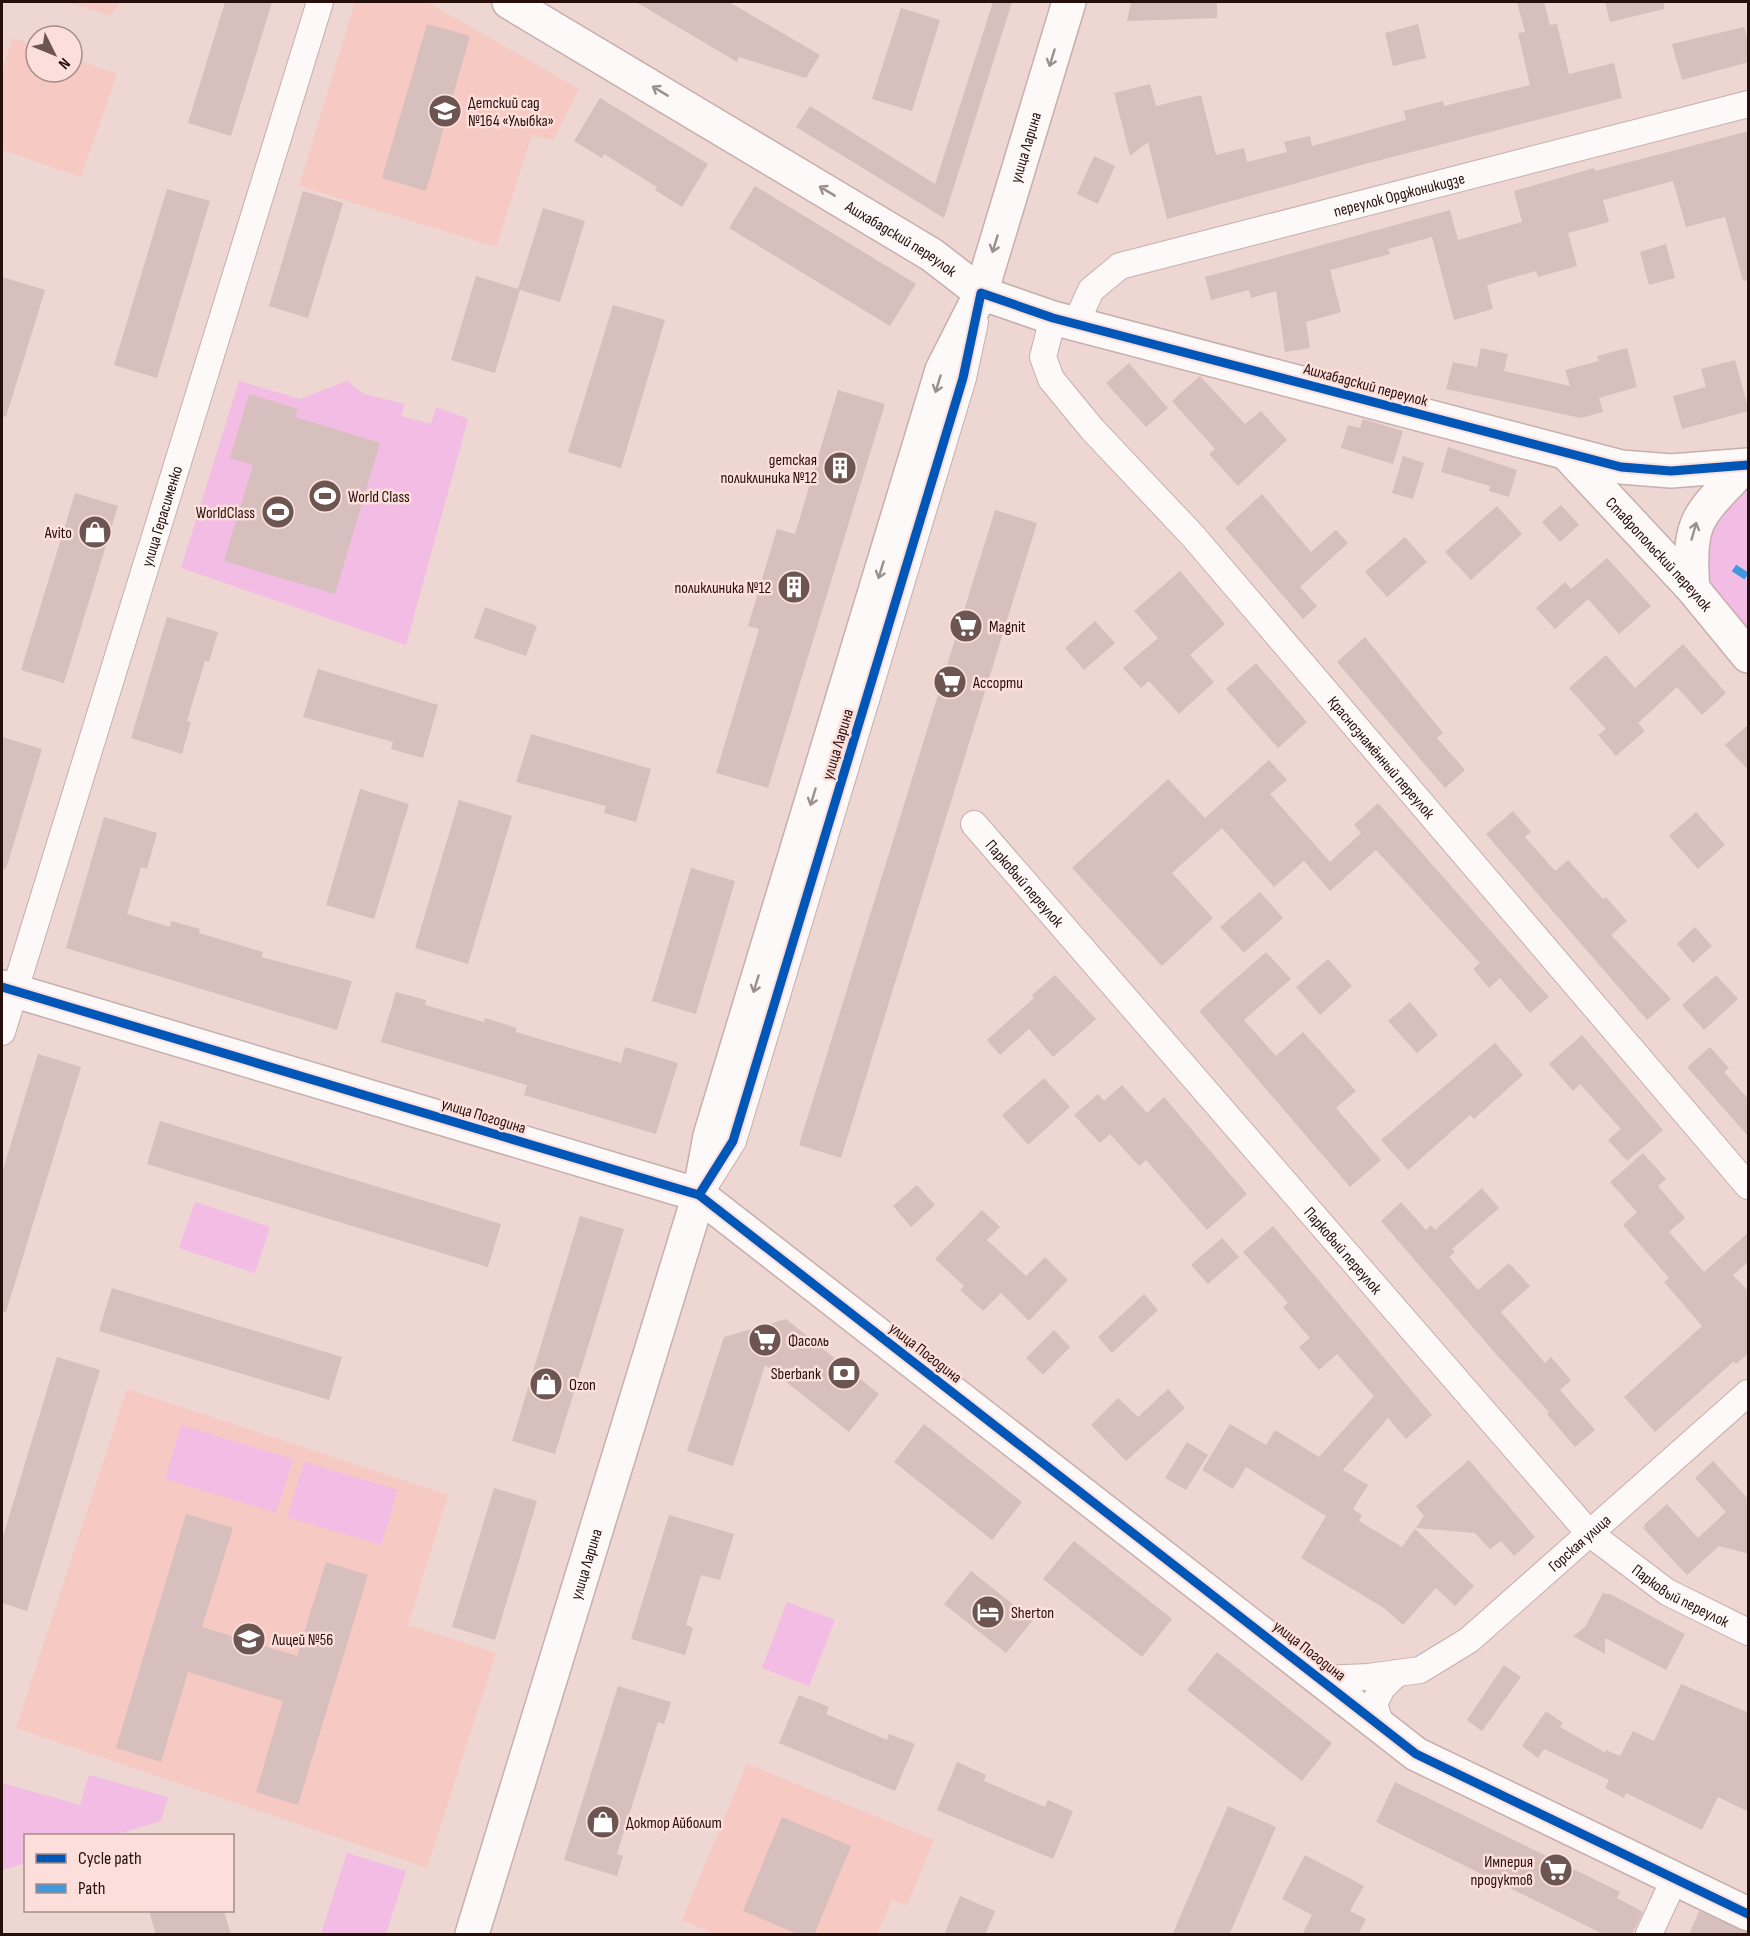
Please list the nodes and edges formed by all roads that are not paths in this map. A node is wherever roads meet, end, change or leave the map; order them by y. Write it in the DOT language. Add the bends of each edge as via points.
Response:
graph roads {
  1 [pos="320,2"];
  2 [pos="509,2"];
  3 [pos="1069,2"];
  4 [pos="1749,104"];
  5 [pos="981,293"];
  6 [pos="1065,320"];
  7 [pos="1567,454"];
  8 [pos="1747,465"];
  9 [pos="1693,589"];
  10 [pos="1749,656"];
  11 [pos="974,824"];
  12 [pos="8,989"];
  13 [pos="2,1032"];
  14 [pos="1749,1186"];
  15 [pos="699,1195"];
  16 [pos="1749,1394"];
  17 [pos="1589,1533"];
  18 [pos="1749,1632"];
  19 [pos="1397,1673"];
  20 [pos="1323,1679"];
  21 [pos="1381,1725"];
  22 [pos="1674,1880"];
  23 [pos="1749,1914"];
  24 [pos="472,1935"];
  25 [pos="1649,1935"];
  1 -- 12 [label="street, улица Герасименко"];
  5 -- 2 [label="street, Ашхабадский переулок, one-way" via="932,255"];
  3 -- 5 [label="street, улица Ларина, one-way"];
  4 -- 6 [label="street, переулок Орджоникидзе" via="1120,266 1091,290"];
  5 -- 6 [label="street, Ашхабадский переулок"];
  5 -- 15 [label="street, улица Ларина" via="942,370 710,1136"];
  6 -- 7 [label="street, Ашхабадский переулок"];
  6 -- 14 [label="street, Краснознамённый переулок" via="1043,357 1051,379 1092,429 1201,545"];
  7 -- 8 [label="street, Ашхабадский переулок" via="1621,467 1671,471"];
  7 -- 9 [label="street, Ставропольский переулок"];
  9 -- 8 [label="street, one-way" via="1691,542 1695,524"];
  9 -- 10 [label="street, Ставропольский переулок"];
  11 -- 17 [label="street, Парковый переулок"];
  12 -- 13 [label="street, улица Герасименко"];
  12 -- 15 [label="street, улица Погодина"];
  15 -- 20 [label="street, улица Погодина"];
  15 -- 24 [label="street, улица Ларина"];
  16 -- 17 [label="street, Горская улица"];
  17 -- 18 [label="street, Парковый переулок" via="1666,1592"];
  17 -- 19 [label="street, Горская улица" via="1469,1640 1420,1670"];
  19 -- 20 [label="street, Горская улица"];
  19 -- 21 [label="street" via="1382,1688 1374,1704"];
  20 -- 21 [label="street, улица Погодина"];
  21 -- 22 [label="street, улица Погодина" via="1416,1754"];
  22 -- 23 [label="street, улица Погодина"];
  22 -- 25 [label="street"];
}
